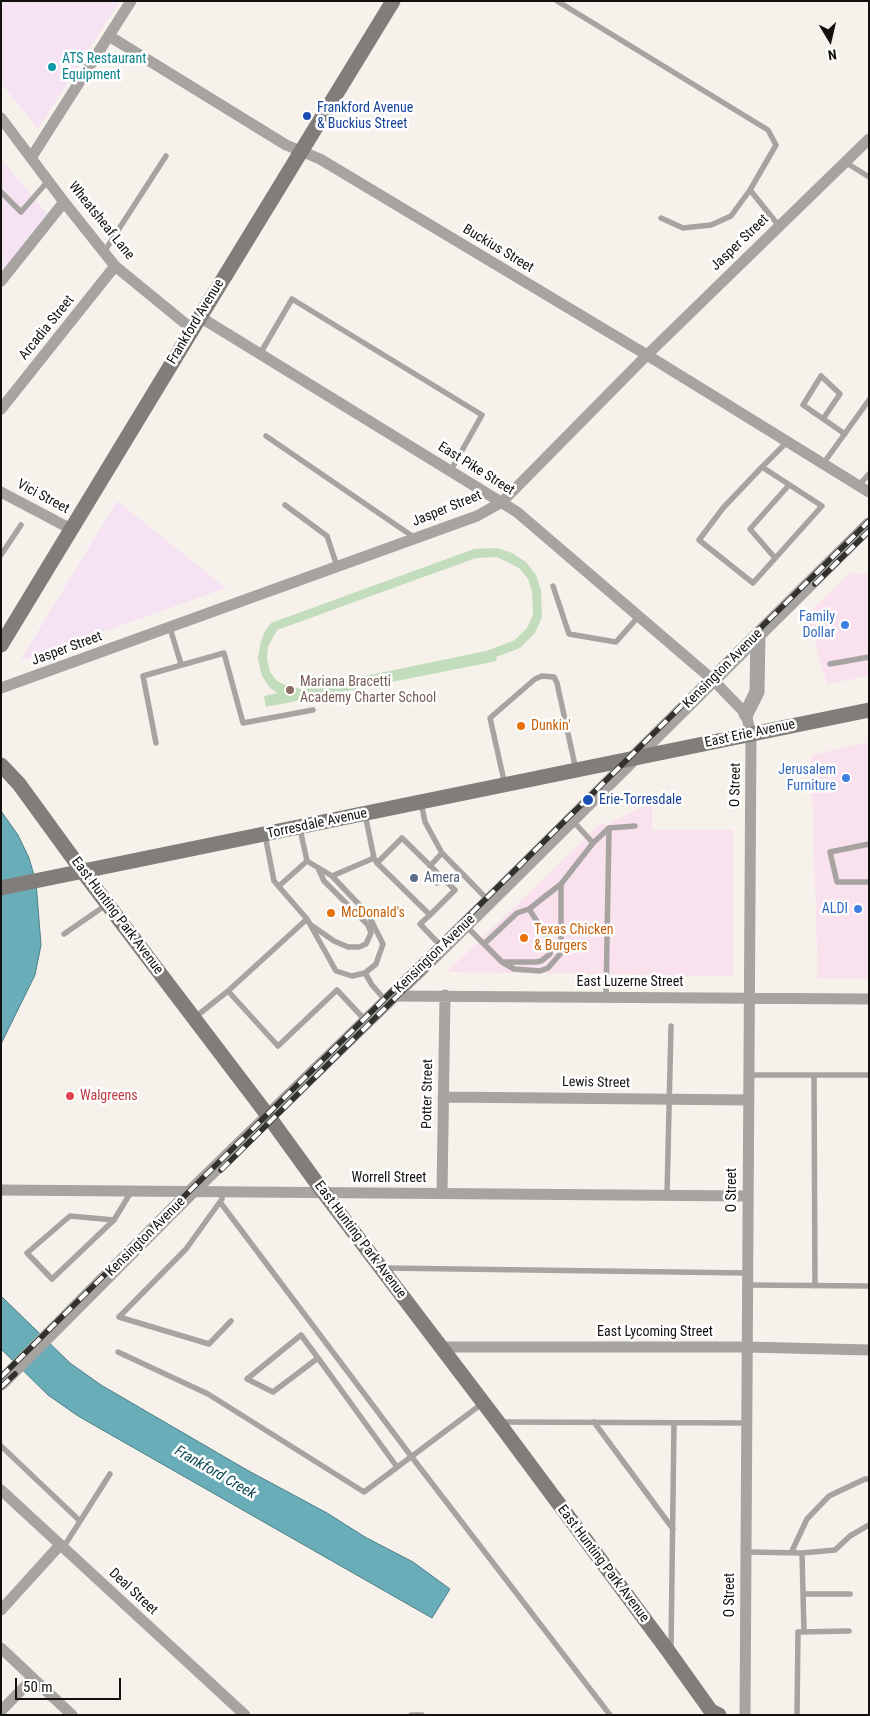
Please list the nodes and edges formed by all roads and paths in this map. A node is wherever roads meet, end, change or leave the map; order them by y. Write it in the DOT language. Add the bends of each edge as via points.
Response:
graph roads {
  1 [pos="131,1"];
  2 [pos="394,1"];
  3 [pos="557,1"];
  4 [pos="109,36"];
  5 [pos="1,118"];
  6 [pos="869,139"];
  7 [pos="301,152"];
  8 [pos="166,156"];
  9 [pos="31,158"];
  10 [pos="845,162"];
  11 [pos="869,177"];
  12 [pos="48,181"];
  13 [pos="750,190"];
  14 [pos="1,192"];
  15 [pos="64,202"];
  16 [pos="661,218"];
  17 [pos="779,226"];
  18 [pos="104,252"];
  19 [pos="115,266"];
  20 [pos="1,281"];
  21 [pos="196,323"];
  22 [pos="260,354"];
  23 [pos="647,355"];
  24 [pos="869,400"];
  25 [pos="1,409"];
  26 [pos="823,419"];
  27 [pos="845,434"];
  28 [pos="266,436"];
  29 [pos="787,442"];
  30 [pos="823,464"];
  31 [pos="762,467"];
  32 [pos="451,470"];
  33 [pos="869,474"];
  34 [pos="789,485"];
  35 [pos="858,486"];
  36 [pos="1,492"];
  37 [pos="869,492"];
  38 [pos="502,502"];
  39 [pos="285,506"];
  40 [pos="20,525"];
  41 [pos="869,525"];
  42 [pos="71,529"];
  43 [pos="416,538"];
  44 [pos="1,555"];
  45 [pos="776,558"];
  46 [pos="338,566"];
  47 [pos="553,586"];
  48 [pos="638,617"];
  49 [pos="170,628"];
  50 [pos="758,635"];
  51 [pos="1,644"];
  52 [pos="869,657"];
  53 [pos="181,664"];
  54 [pos="830,664"];
  55 [pos="713,680"];
  56 [pos="1,688"];
  57 [pos="313,710"];
  58 [pos="869,710"];
  59 [pos="746,714"];
  60 [pos="751,734"];
  61 [pos="156,743"];
  62 [pos="632,759"];
  63 [pos="1,765"];
  64 [pos="576,770"];
  65 [pos="505,785"];
  66 [pos="421,802"];
  67 [pos="365,814"];
  68 [pos="571,819"];
  69 [pos="635,826"];
  70 [pos="300,827"];
  71 [pos="610,828"];
  72 [pos="265,834"];
  73 [pos="593,843"];
  74 [pos="869,844"];
  75 [pos="415,851"];
  76 [pos="442,853"];
  77 [pos="409,856"];
  78 [pos="307,861"];
  79 [pos="375,861"];
  80 [pos="430,866"];
  81 [pos="319,870"];
  82 [pos="83,872"];
  83 [pos="332,876"];
  84 [pos="442,878"];
  85 [pos="869,882"];
  86 [pos="437,883"];
  87 [pos="560,884"];
  88 [pos="279,886"];
  89 [pos="1,888"];
  90 [pos="489,901"];
  91 [pos="108,904"];
  92 [pos="529,910"];
  93 [pos="430,915"];
  94 [pos="308,921"];
  95 [pos="465,925"];
  96 [pos="64,934"];
  97 [pos="484,944"];
  98 [pos="443,947"];
  99 [pos="502,962"];
  100 [pos="364,973"];
  101 [pos="228,990"];
  102 [pos="445,995"];
  103 [pos="606,997"];
  104 [pos="748,998"];
  105 [pos="389,999"];
  106 [pos="869,999"];
  107 [pos="194,1018"];
  108 [pos="366,1021"];
  109 [pos="671,1026"];
  110 [pos="748,1075"];
  111 [pos="814,1075"];
  112 [pos="869,1075"];
  113 [pos="443,1097"];
  114 [pos="669,1099"];
  115 [pos="748,1100"];
  116 [pos="269,1117"];
  117 [pos="1,1190"];
  118 [pos="132,1190"];
  119 [pos="192,1191"];
  120 [pos="228,1191"];
  121 [pos="324,1193"];
  122 [pos="442,1193"];
  123 [pos="667,1195"];
  124 [pos="747,1196"];
  125 [pos="220,1202"];
  126 [pos="114,1220"];
  127 [pos="381,1268"];
  128 [pos="747,1273"];
  129 [pos="747,1286"];
  130 [pos="815,1286"];
  131 [pos="869,1286"];
  132 [pos="231,1322"];
  133 [pos="441,1347"];
  134 [pos="746,1347"];
  135 [pos="869,1350"];
  136 [pos="118,1352"];
  137 [pos="318,1358"];
  138 [pos="1,1383"];
  139 [pos="483,1403"];
  140 [pos="498,1422"];
  141 [pos="594,1422"];
  142 [pos="674,1423"];
  143 [pos="746,1423"];
  144 [pos="1,1446"];
  145 [pos="411,1456"];
  146 [pos="397,1467"];
  147 [pos="110,1474"];
  148 [pos="869,1479"];
  149 [pos="1,1490"];
  150 [pos="80,1521"];
  151 [pos="869,1525"];
  152 [pos="672,1529"];
  153 [pos="62,1547"];
  154 [pos="745,1552"];
  155 [pos="792,1553"];
  156 [pos="802,1553"];
  157 [pos="803,1594"];
  158 [pos="850,1594"];
  159 [pos="1,1610"];
  160 [pos="849,1631"];
  161 [pos="804,1632"];
  162 [pos="1,1648"];
  163 [pos="671,1656"];
  164 [pos="33,1678"];
  165 [pos="1,1711"];
  166 [pos="72,1715"];
  167 [pos="245,1715"];
  168 [pos="411,1715"];
  169 [pos="422,1715"];
  170 [pos="610,1715"];
  171 [pos="719,1715"];
  172 [pos="744,1715"];
  173 [pos="797,1715"];
  1 -- 4 [label="street"];
  2 -- 7 [label="main road, Frankford Avenue"];
  3 -- 13 [label="lane" via="768,130 776,145"];
  4 -- 7 [label="street, Buckius Street"];
  4 -- 9 [label="street"];
  5 -- 9 [label="street, Wheatsheaf Lane"];
  6 -- 10 [label="street, Jasper Street"];
  7 -- 21 [label="main road, Frankford Avenue"];
  7 -- 23 [label="street, Buckius Street" via="320,159"];
  8 -- 18 [label="lane"];
  9 -- 12 [label="street, Wheatsheaf Lane"];
  10 -- 11 [label="lane"];
  10 -- 17 [label="street, Jasper Street"];
  12 -- 14 [label="lane" via="20,212"];
  12 -- 15 [label="street, Wheatsheaf Lane"];
  13 -- 16 [label="lane" via="731,216 711,225 683,228"];
  13 -- 17 [label="lane"];
  15 -- 18 [label="street, Wheatsheaf Lane"];
  15 -- 20 [label="street"];
  17 -- 23 [label="street, Jasper Street"];
  18 -- 19 [label="street, Wheatsheaf Lane"];
  19 -- 21 [label="street, Wheatsheaf Lane"];
  19 -- 25 [label="street, Arcadia Street"];
  21 -- 22 [label="street, East Pike Street"];
  21 -- 42 [label="main road, Frankford Avenue"];
  22 -- 32 [label="street, East Pike Street"];
  22 -- 32 [label="lane" via="292,299 482,415"];
  23 -- 29 [label="street, Buckius Street"];
  23 -- 38 [label="street, Jasper Street"];
  24 -- 27 [label="lane"];
  26 -- 26 [label="lane" via="803,405 820,376 840,394"];
  26 -- 27 [label="lane"];
  27 -- 30 [label="lane"];
  28 -- 43 [label="lane"];
  29 -- 30 [label="street, Buckius Street"];
  29 -- 31 [label="lane"];
  30 -- 35 [label="street, Buckius Street"];
  31 -- 34 [label="lane"];
  31 -- 45 [label="lane" via="723,508 699,540 753,583"];
  32 -- 38 [label="street, East Pike Street"];
  33 -- 35 [label="lane"];
  34 -- 45 [label="lane" via="750,529"];
  34 -- 45 [label="lane" via="822,506"];
  35 -- 37 [label="street, Buckius Street"];
  36 -- 42 [label="street, Vici Street"];
  38 -- 43 [label="street, Jasper Street" via="477,516"];
  38 -- 48 [label="street, East Pike Street"];
  39 -- 46 [label="lane" via="327,536"];
  40 -- 44 [label="lane"];
  41 -- 50 [label="street, Kensington Avenue"];
  42 -- 51 [label="main road, Frankford Avenue"];
  43 -- 46 [label="street, Jasper Street"];
  46 -- 49 [label="street, Jasper Street"];
  47 -- 48 [label="lane" via="568,634 616,642"];
  48 -- 55 [label="street, East Pike Street"];
  49 -- 53 [label="lane"];
  49 -- 56 [label="street, Jasper Street"];
  50 -- 55 [label="street, Kensington Avenue"];
  50 -- 59 [label="street" via="756,692"];
  52 -- 54 [label="lane"];
  53 -- 57 [label="lane" via="224,653 243,723"];
  53 -- 61 [label="lane" via="143,676"];
  55 -- 59 [label="street"];
  55 -- 62 [label="street, Kensington Avenue"];
  58 -- 60 [label="main road, East Erie Avenue"];
  59 -- 60 [label="street, O Street"];
  60 -- 62 [label="main road, East Erie Avenue"];
  60 -- 104 [label="street, O Street"];
  62 -- 64 [label="main road, Torresdale Avenue"];
  62 -- 68 [label="street, Kensington Avenue"];
  63 -- 82 [label="main road, East Hunting Park Avenue" via="19,784"];
  64 -- 65 [label="main road, Torresdale Avenue"];
  64 -- 65 [label="lane" via="557,683 554,677 542,676 490,718"];
  65 -- 66 [label="main road, Torresdale Avenue"];
  66 -- 67 [label="main road, Torresdale Avenue"];
  66 -- 76 [label="lane" via="425,822"];
  67 -- 70 [label="main road, Torresdale Avenue"];
  67 -- 79 [label="lane"];
  68 -- 73 [label="lane"];
  68 -- 90 [label="street, Kensington Avenue"];
  69 -- 71 [label="lane"];
  70 -- 72 [label="main road, Torresdale Avenue"];
  70 -- 78 [label="lane"];
  71 -- 73 [label="lane"];
  71 -- 103 [label="lane"];
  72 -- 82 [label="main road, Torresdale Avenue"];
  72 -- 88 [label="lane" via="274,881"];
  73 -- 87 [label="lane"];
  74 -- 85 [label="lane" via="830,852 837,882"];
  75 -- 77 [label="lane"];
  75 -- 79 [label="lane" via="402,838"];
  75 -- 80 [label="lane"];
  76 -- 80 [label="lane"];
  76 -- 90 [label="lane"];
  78 -- 81 [label="lane"];
  78 -- 88 [label="lane"];
  79 -- 83 [label="lane"];
  79 -- 93 [label="lane"];
  80 -- 84 [label="lane"];
  81 -- 83 [label="lane"];
  81 -- 94 [label="lane" via="324,881 368,925 370,938 360,947 348,947 334,941"];
  82 -- 89 [label="main road, Torresdale Avenue"];
  82 -- 91 [label="main road, East Hunting Park Avenue"];
  83 -- 100 [label="lane" via="368,914 383,944 376,964"];
  84 -- 86 [label="lane"];
  84 -- 93 [label="lane" via="455,890"];
  87 -- 92 [label="lane"];
  87 -- 99 [label="lane" via="561,953 548,968 540,971 514,968"];
  88 -- 94 [label="lane"];
  90 -- 95 [label="street, Kensington Avenue"];
  91 -- 96 [label="lane"];
  91 -- 107 [label="main road, East Hunting Park Avenue"];
  92 -- 97 [label="lane" via="517,913"];
  92 -- 99 [label="lane" via="551,943 550,954 536,962"];
  93 -- 98 [label="lane" via="420,924"];
  94 -- 100 [label="lane" via="336,971 352,976"];
  94 -- 101 [label="lane"];
  95 -- 97 [label="lane"];
  95 -- 98 [label="street, Kensington Avenue"];
  97 -- 99 [label="lane"];
  98 -- 105 [label="street, Kensington Avenue"];
  100 -- 105 [label="lane" via="372,985"];
  101 -- 107 [label="lane"];
  101 -- 108 [label="lane" via="278,1046 337,990"];
  102 -- 103 [label="street, East Luzerne Street"];
  102 -- 105 [label="street, East Luzerne Street"];
  102 -- 113 [label="street, Potter Street"];
  103 -- 104 [label="street, East Luzerne Street"];
  104 -- 106 [label="street, East Luzerne Street"];
  104 -- 110 [label="street, O Street"];
  105 -- 108 [label="street, Kensington Avenue"];
  107 -- 116 [label="main road, East Hunting Park Avenue"];
  108 -- 116 [label="street, Kensington Avenue"];
  109 -- 114 [label="lane"];
  110 -- 111 [label="lane"];
  110 -- 115 [label="street, O Street"];
  111 -- 112 [label="lane"];
  111 -- 130 [label="lane"];
  113 -- 114 [label="street, Lewis Street"];
  113 -- 122 [label="street, Potter Street"];
  114 -- 115 [label="street, Lewis Street"];
  114 -- 123 [label="lane"];
  115 -- 124 [label="street, O Street"];
  116 -- 119 [label="street, Kensington Avenue"];
  116 -- 121 [label="main road, East Hunting Park Avenue"];
  117 -- 118 [label="street, Worrell Street"];
  118 -- 119 [label="street, Worrell Street"];
  118 -- 126 [label="lane"];
  119 -- 120 [label="street, Worrell Street"];
  119 -- 138 [label="street, Kensington Avenue"];
  120 -- 121 [label="street, Worrell Street"];
  120 -- 125 [label="lane"];
  121 -- 122 [label="street, Worrell Street"];
  121 -- 127 [label="main road, East Hunting Park Avenue"];
  122 -- 123 [label="street, Worrell Street"];
  123 -- 124 [label="street, Worrell Street"];
  124 -- 128 [label="street, O Street"];
  125 -- 132 [label="lane" via="186,1249 119,1317 209,1344"];
  125 -- 145 [label="lane"];
  126 -- 126 [label="lane" via="52,1279 27,1253 70,1216"];
  127 -- 128 [label="lane"];
  127 -- 133 [label="main road, East Hunting Park Avenue"];
  128 -- 129 [label="street, O Street"];
  129 -- 130 [label="lane"];
  129 -- 134 [label="street, O Street"];
  130 -- 131 [label="lane"];
  133 -- 134 [label="street, East Lycoming Street"];
  133 -- 139 [label="main road, East Hunting Park Avenue"];
  134 -- 135 [label="street, East Lycoming Street"];
  134 -- 143 [label="street, O Street"];
  136 -- 146 [label="lane" via="208,1394 364,1492"];
  137 -- 137 [label="lane" via="300,1335 248,1379 272,1392"];
  137 -- 146 [label="lane"];
  139 -- 140 [label="main road, East Hunting Park Avenue"];
  139 -- 145 [label="lane"];
  140 -- 141 [label="lane"];
  140 -- 163 [label="main road, East Hunting Park Avenue"];
  141 -- 142 [label="lane"];
  141 -- 152 [label="lane"];
  142 -- 143 [label="lane"];
  142 -- 152 [label="lane"];
  143 -- 154 [label="street, O Street"];
  144 -- 150 [label="lane"];
  145 -- 146 [label="lane"];
  145 -- 170 [label="lane"];
  147 -- 150 [label="lane"];
  148 -- 155 [label="lane" via="829,1496 807,1519"];
  149 -- 153 [label="street, Deal Street"];
  150 -- 153 [label="lane"];
  151 -- 156 [label="lane" via="850,1536 836,1550"];
  152 -- 163 [label="lane"];
  153 -- 159 [label="street"];
  153 -- 167 [label="street, Deal Street"];
  154 -- 155 [label="lane"];
  154 -- 172 [label="street, O Street"];
  155 -- 156 [label="lane"];
  156 -- 157 [label="lane"];
  157 -- 158 [label="lane"];
  157 -- 161 [label="lane"];
  160 -- 161 [label="lane"];
  161 -- 173 [label="lane" via="798,1632"];
  162 -- 164 [label="street"];
  163 -- 171 [label="main road, East Hunting Park Avenue" via="711,1712"];
  164 -- 165 [label="street"];
  164 -- 166 [label="street"];
  168 -- 169 [label="lane"];
}
